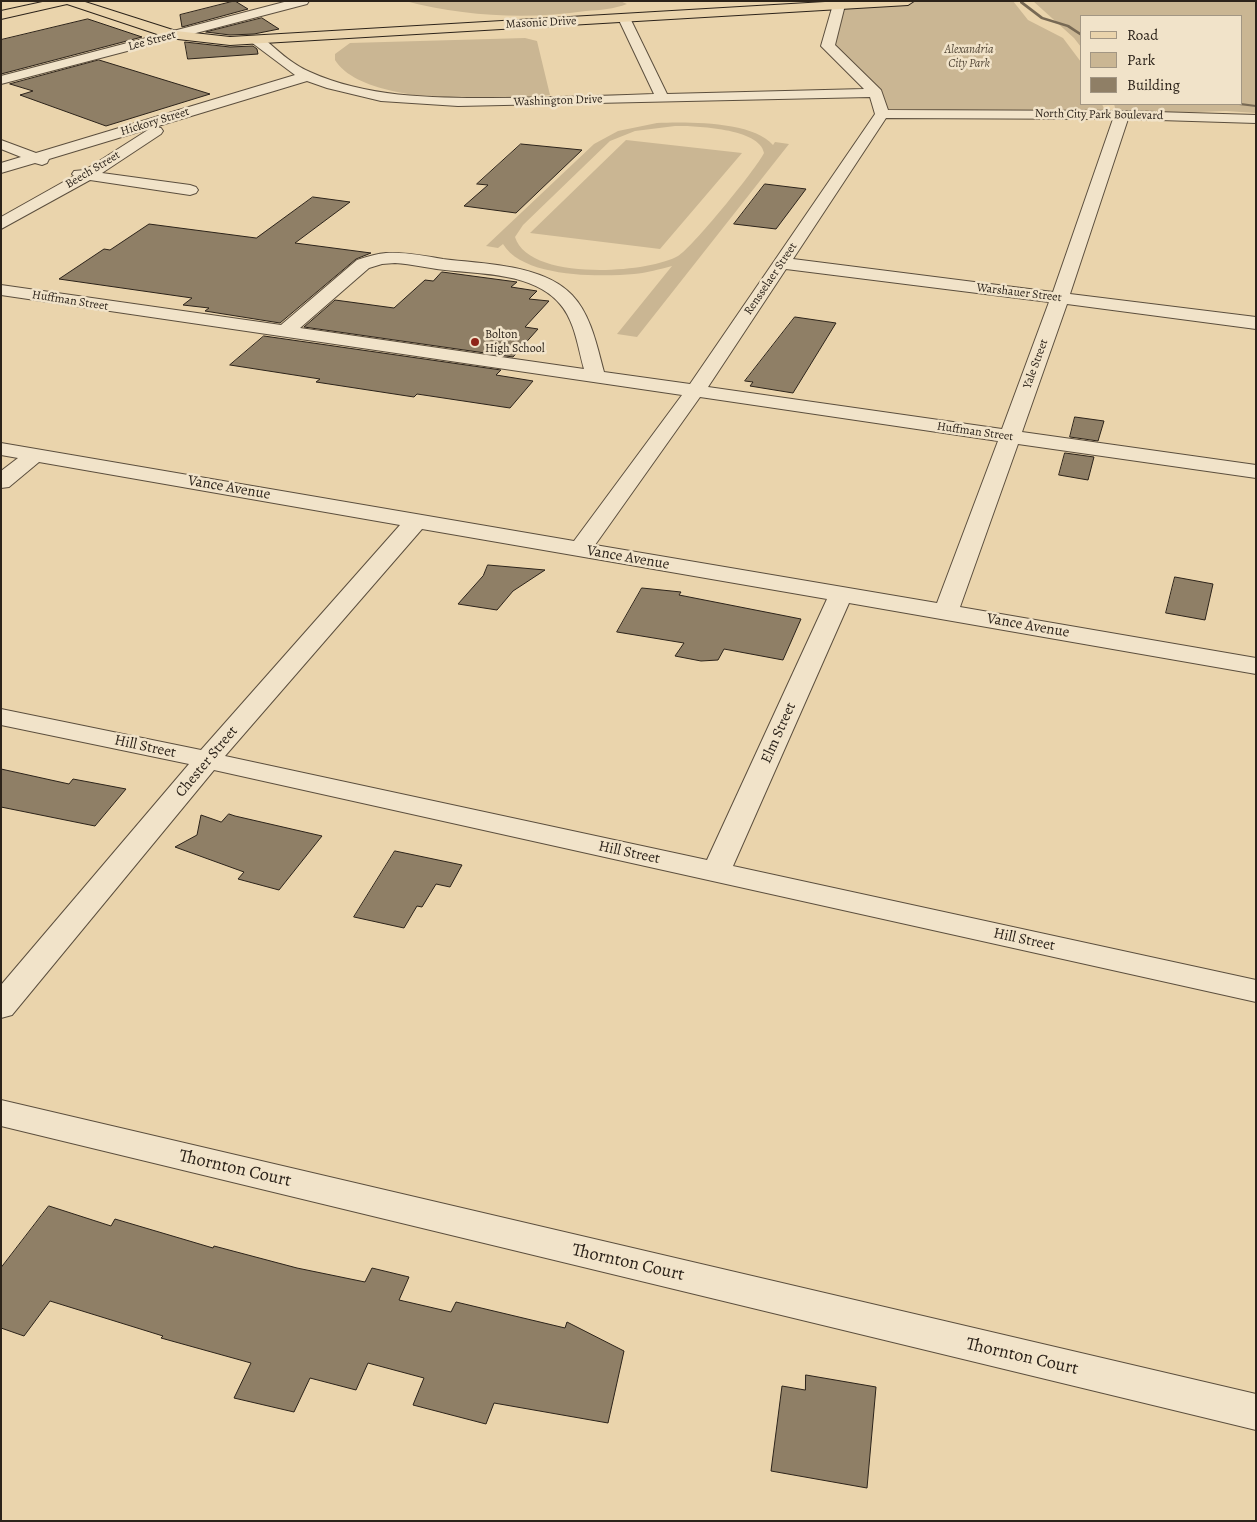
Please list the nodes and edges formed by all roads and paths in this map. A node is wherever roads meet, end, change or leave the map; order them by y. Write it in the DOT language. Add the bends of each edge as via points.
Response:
graph roads {
  1 [pos="65,1"];
  2 [pos="69,1"];
  3 [pos="303,1"];
  4 [pos="908,1"];
  5 [pos="839,3"];
  6 [pos="1,15"];
  7 [pos="624,18"];
  8 [pos="174,35"];
  9 [pos="256,39"];
  10 [pos="308,76"];
  11 [pos="1,80"];
  12 [pos="876,93"];
  13 [pos="662,98"];
  14 [pos="183,114"];
  15 [pos="882,114"];
  16 [pos="1122,114"];
  17 [pos="1256,120"];
  18 [pos="1,144"];
  19 [pos="36,158"];
  20 [pos="1,168"];
  21 [pos="86,176"];
  22 [pos="190,190"];
  23 [pos="1,224"];
  24 [pos="782,264"];
  25 [pos="1,290"];
  26 [pos="1060,298"];
  27 [pos="1256,323"];
  28 [pos="284,332"];
  29 [pos="596,377"];
  30 [pos="694,391"];
  31 [pos="1009,436"];
  32 [pos="1,449"];
  33 [pos="35,455"];
  34 [pos="1256,472"];
  35 [pos="1,482"];
  36 [pos="417,520"];
  37 [pos="580,549"];
  38 [pos="841,594"];
  39 [pos="946,612"];
  40 [pos="1256,666"];
  41 [pos="1,717"];
  42 [pos="207,760"];
  43 [pos="716,872"];
  44 [pos="1256,990"];
  45 [pos="1,1007"];
  46 [pos="1,1113"];
  47 [pos="1256,1412"];
  1 -- 6 [label="main road"];
  2 -- 8 [label="main road, Masonic Drive"];
  3 -- 8 [label="street, Lee Street"];
  4 -- 5 [label="main road, Masonic Drive"];
  5 -- 7 [label="main road, Masonic Drive"];
  5 -- 12 [label="street" via="828,46"];
  7 -- 9 [label="main road, Masonic Drive"];
  7 -- 13 [label="street"];
  8 -- 9 [label="main road, Masonic Drive" via="201,39"];
  8 -- 11 [label="street, Lee Street"];
  9 -- 10 [label="street, Washington Drive"];
  10 -- 13 [label="street, Washington Drive" via="356,91 450,102"];
  10 -- 14 [label="street, Hickory Street"];
  12 -- 13 [label="street, Washington Drive"];
  12 -- 15 [label="street"];
  14 -- 19 [label="street, Hickory Street"];
  14 -- 21 [label="street, Beech Street"];
  15 -- 16 [label="street, North City Park Boulevard"];
  15 -- 24 [label="street, Rensselaer Street"];
  16 -- 17 [label="street, North City Park Boulevard"];
  16 -- 26 [label="street, Yale Street"];
  18 -- 19 [label="street"];
  19 -- 20 [label="street, Hickory Street"];
  19 -- 21 [label="street"];
  21 -- 22 [label="street"];
  21 -- 23 [label="street, Beech Street"];
  24 -- 26 [label="street, Warshauer Street"];
  24 -- 30 [label="street, Rensselaer Street"];
  25 -- 28 [label="street, Huffman Street"];
  26 -- 27 [label="street, Warshauer Street"];
  26 -- 31 [label="street, Yale Street"];
  28 -- 29 [label="street, Huffman Street"];
  28 -- 29 [label="street" via="363,264 374,260 405,259 481,269 515,274 564,297 575,310"];
  29 -- 30 [label="street, Huffman Street"];
  30 -- 31 [label="street, Huffman Street"];
  30 -- 37 [label="street, Rensselaer Street"];
  31 -- 34 [label="street, Huffman Street"];
  31 -- 39 [label="street, Yale Street"];
  32 -- 33 [label="street, Vance Avenue"];
  33 -- 35 [label="street"];
  33 -- 36 [label="street, Vance Avenue"];
  36 -- 37 [label="street, Vance Avenue"];
  36 -- 42 [label="street, Chester Street"];
  37 -- 38 [label="street, Vance Avenue"];
  38 -- 39 [label="street, Vance Avenue"];
  38 -- 43 [label="street, Elm Street"];
  39 -- 40 [label="street, Vance Avenue"];
  41 -- 42 [label="street, Hill Street"];
  42 -- 43 [label="street, Hill Street"];
  42 -- 45 [label="street, Chester Street"];
  43 -- 44 [label="street, Hill Street"];
  46 -- 47 [label="street, Thornton Court"];
}
